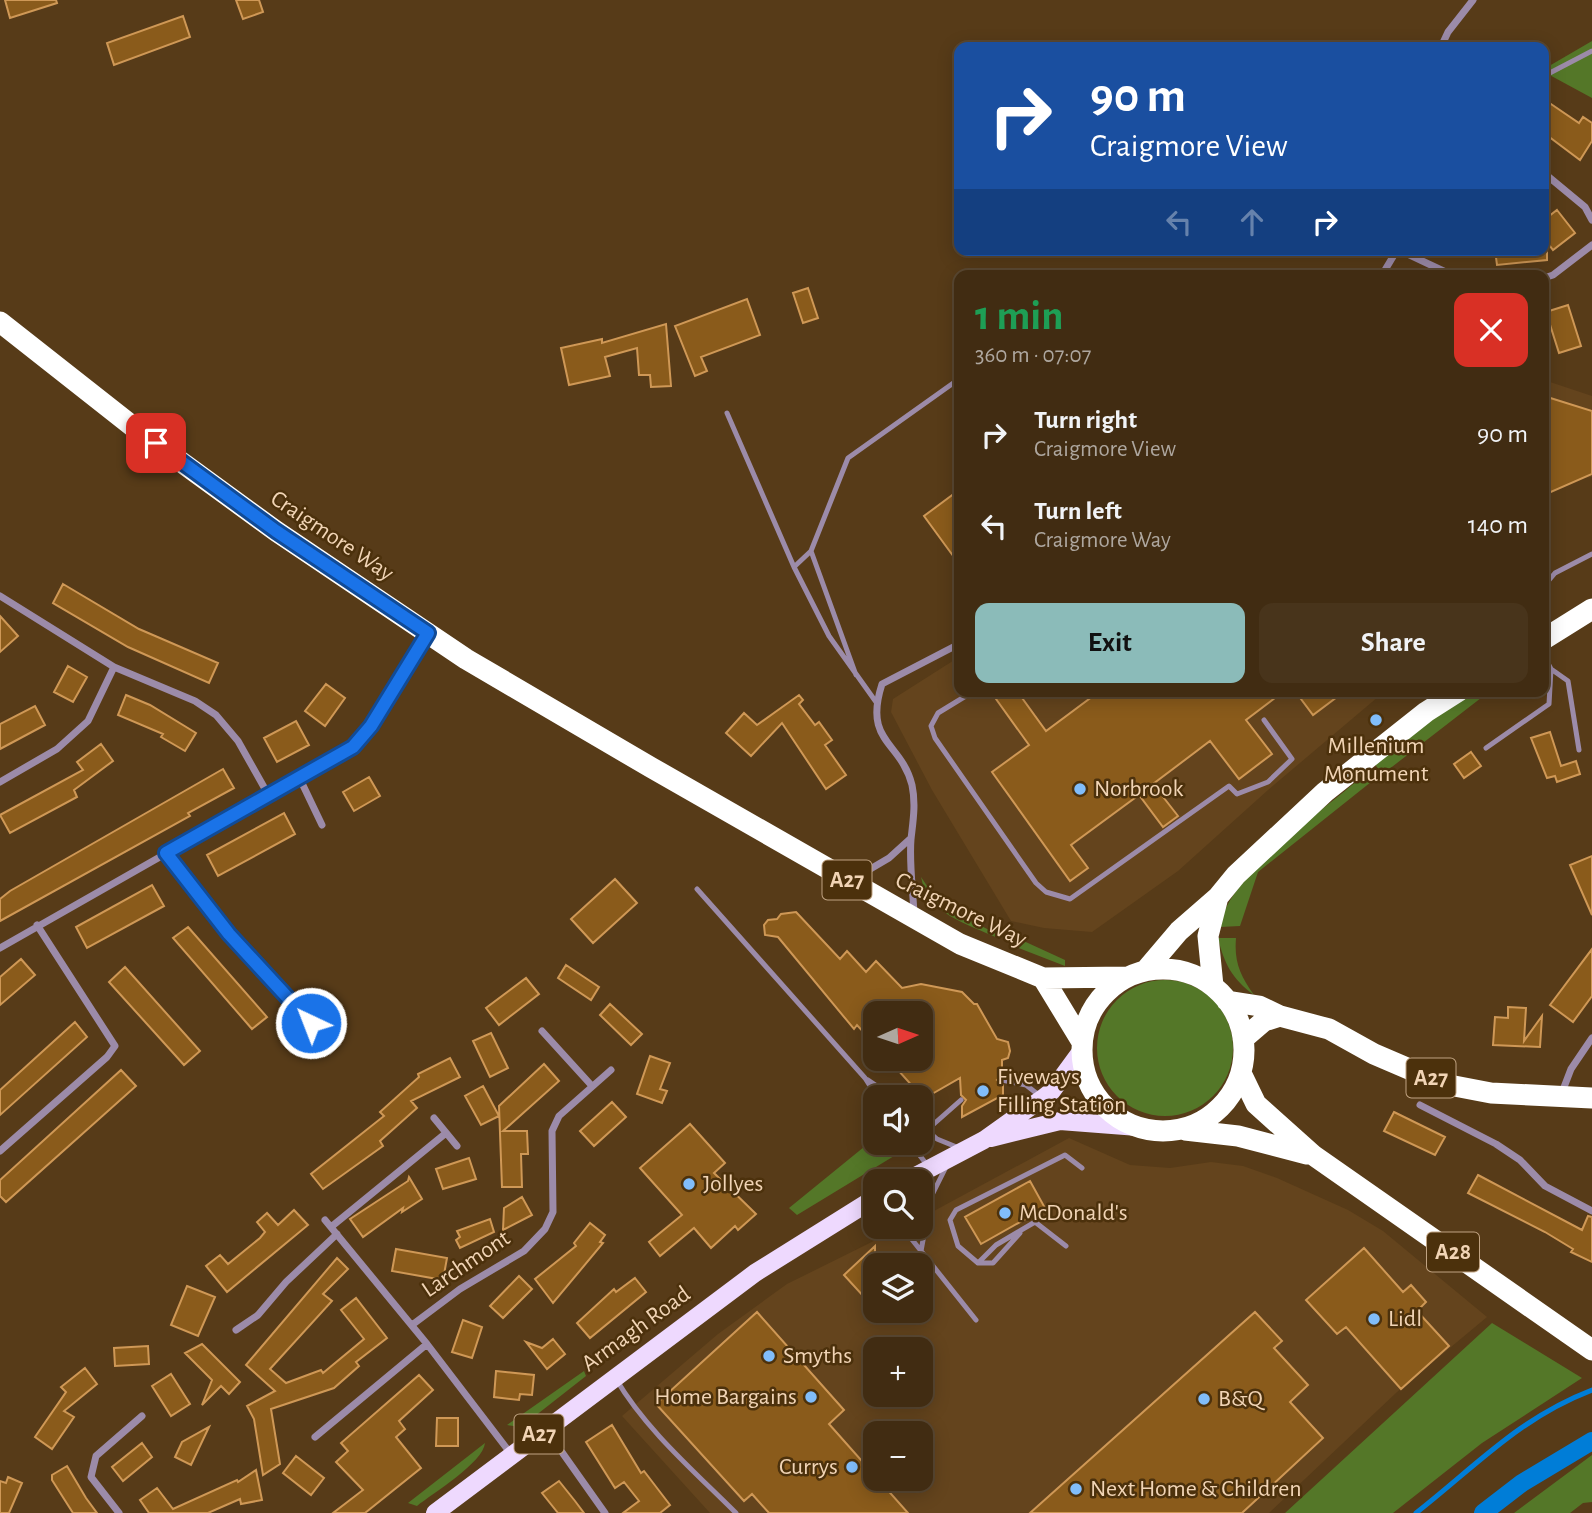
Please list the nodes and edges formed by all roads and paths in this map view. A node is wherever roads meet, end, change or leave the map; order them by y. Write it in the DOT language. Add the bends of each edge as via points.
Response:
graph roads {
  1 [pos="1473,0"];
  2 [pos="1443,42"];
  3 [pos="1592,51"];
  4 [pos="1549,73"];
  5 [pos="1549,177"];
  6 [pos="1592,220"];
  7 [pos="1592,245"];
  8 [pos="1411,256"];
  9 [pos="1441,270"];
  10 [pos="1549,276"];
  11 [pos="0,322"];
  12 [pos="954,384"];
  13 [pos="727,413"];
  14 [pos="811,551"];
  15 [pos="1592,554"];
  16 [pos="794,567"];
  17 [pos="1549,580"];
  18 [pos="0,596"];
  19 [pos="1592,609"];
  20 [pos="428,633"];
  21 [pos="1549,636"];
  22 [pos="954,647"];
  23 [pos="114,667"];
  24 [pos="1550,669"];
  25 [pos="856,675"];
  26 [pos="964,697"];
  27 [pos="1450,697"];
  28 [pos="876,702"];
  29 [pos="1264,720"];
  30 [pos="1486,748"];
  31 [pos="1578,750"];
  32 [pos="300,779"];
  33 [pos="0,782"];
  34 [pos="269,796"];
  35 [pos="322,825"];
  36 [pos="911,838"];
  37 [pos="166,853"];
  38 [pos="849,881"];
  39 [pos="697,888"];
  40 [pos="1218,897"];
  41 [pos="915,920"];
  42 [pos="37,925"];
  43 [pos="0,948"];
  44 [pos="1136,974"];
  45 [pos="1043,978"];
  46 [pos="1220,993"];
  47 [pos="1280,1016"];
  48 [pos="311,1023"];
  49 [pos="542,1031"];
  50 [pos="1592,1038"];
  51 [pos="1243,1039"];
  52 [pos="1082,1046"];
  53 [pos="611,1070"];
  54 [pos="1241,1073"];
  55 [pos="865,1078"];
  56 [pos="1002,1080"];
  57 [pos="869,1085"];
  58 [pos="875,1085"];
  59 [pos="592,1086"];
  60 [pos="1561,1096"];
  61 [pos="1043,1098"];
  62 [pos="1592,1098"];
  63 [pos="961,1100"];
  64 [pos="1420,1105"];
  65 [pos="434,1118"];
  66 [pos="933,1125"];
  67 [pos="1138,1127"];
  68 [pos="1181,1129"];
  69 [pos="446,1133"];
  70 [pos="933,1135"];
  71 [pos="984,1140"];
  72 [pos="457,1146"];
  73 [pos="0,1150"];
  74 [pos="919,1155"];
  75 [pos="957,1155"];
  76 [pos="1313,1155"];
  77 [pos="1082,1168"];
  78 [pos="930,1169"];
  79 [pos="863,1206"];
  80 [pos="1592,1211"];
  81 [pos="325,1220"];
  82 [pos="331,1227"];
  83 [pos="1022,1230"];
  84 [pos="337,1234"];
  85 [pos="912,1239"];
  86 [pos="1066,1246"];
  87 [pos="921,1251"];
  88 [pos="978,1263"];
  89 [pos="976,1320"];
  90 [pos="412,1325"];
  91 [pos="236,1329"];
  92 [pos="428,1344"];
  93 [pos="1592,1350"];
  94 [pos="614,1377"];
  95 [pos="142,1416"];
  96 [pos="546,1430"];
  97 [pos="315,1437"];
  98 [pos="511,1454"];
  99 [pos="119,1513"];
  100 [pos="435,1513"];
  101 [pos="605,1513"];
  102 [pos="736,1513"];
  1 -- 2 [label="street"];
  3 -- 4 [label="lane"];
  5 -- 6 [label="street" via="1585,206"];
  7 -- 10 [label="street"];
  8 -- 9 [label="street"];
  11 -- 20 [label="highway, Craigmore Way / A27" via="276,531"];
  12 -- 14 [label="lane" via="848,458"];
  13 -- 16 [label="lane"];
  14 -- 16 [label="lane"];
  14 -- 25 [label="lane"];
  15 -- 17 [label="lane"];
  16 -- 25 [label="lane" via="829,636"];
  18 -- 23 [label="street"];
  19 -- 21 [label="highway"];
  20 -- 32 [label="street" via="353,747"];
  20 -- 38 [label="highway, Craigmore Way / A27"];
  22 -- 28 [label="street" via="882,684"];
  23 -- 33 [label="street" via="88,721 57,749"];
  23 -- 34 [label="street" via="195,701 216,715 238,741"];
  24 -- 30 [label="lane" via="1549,704"];
  24 -- 31 [label="lane" via="1568,681"];
  25 -- 28 [label="lane"];
  26 -- 29 [label="lane" via="938,713 931,726 934,738 1036,883 1046,892 1070,899 1229,786 1237,794 1269,782 1292,759"];
  27 -- 40 [label="highway" via="1325,792"];
  28 -- 36 [label="street" via="880,737 903,765 912,785"];
  32 -- 34 [label="street"];
  32 -- 35 [label="street"];
  34 -- 37 [label="street"];
  36 -- 38 [label="street" via="872,870"];
  36 -- 41 [label="street"];
  37 -- 42 [label="street"];
  37 -- 48 [label="street" via="229,934"];
  38 -- 41 [label="highway, Craigmore Way / A27"];
  39 -- 55 [label="lane"];
  40 -- 44 [label="highway"];
  40 -- 46 [label="highway" via="1208,936"];
  41 -- 45 [label="highway, Craigmore Way / A27"];
  42 -- 43 [label="street"];
  42 -- 73 [label="street" via="115,1046"];
  44 -- 45 [label="highway, Craigmore Way / A27"];
  44 -- 46 [label="highway" via="1181,971"];
  44 -- 52 [label="highway" via="1099,1000"];
  45 -- 52 [label="highway, Craigmore Way"];
  46 -- 47 [label="highway, A27"];
  46 -- 51 [label="highway" via="1238,1019"];
  47 -- 51 [label="highway" via="1264,1021"];
  47 -- 60 [label="highway, A27" via="1329,1029 1444,1084 1491,1093"];
  49 -- 59 [label="street"];
  50 -- 60 [label="street" via="1571,1069"];
  51 -- 54 [label="highway"];
  52 -- 61 [label="main road"];
  52 -- 67 [label="highway" via="1090,1085 1102,1103 1118,1118"];
  53 -- 59 [label="street, Larchmont"];
  54 -- 68 [label="highway" via="1212,1115"];
  54 -- 76 [label="highway" via="1256,1104"];
  55 -- 57 [label="lane"];
  55 -- 58 [label="lane"];
  56 -- 61 [label="lane" via="1026,1085"];
  59 -- 90 [label="street, Larchmont" via="559,1116 552,1131 553,1212 545,1229 524,1251 460,1289"];
  60 -- 62 [label="highway, A27"];
  61 -- 71 [label="main road"];
  63 -- 66 [label="lane"];
  64 -- 80 [label="street" via="1496,1144 1545,1186"];
  65 -- 69 [label="street"];
  67 -- 68 [label="highway"];
  67 -- 71 [label="main road" via="1060,1121"];
  68 -- 76 [label="highway" via="1238,1136"];
  69 -- 72 [label="street"];
  69 -- 82 [label="street"];
  70 -- 75 [label="lane"];
  71 -- 75 [label="main road"];
  74 -- 78 [label="lane"];
  75 -- 78 [label="main road"];
  75 -- 87 [label="lane" via="931,1197"];
  76 -- 93 [label="highway, A28"];
  77 -- 88 [label="lane" via="1065,1155 957,1210 950,1220 958,1246"];
  79 -- 94 [label="main road, Armagh Road / A27" via="755,1273"];
  81 -- 82 [label="street, Larchmont"];
  82 -- 84 [label="street, Larchmont"];
  83 -- 86 [label="lane" via="1035,1222"];
  83 -- 88 [label="lane" via="996,1245"];
  83 -- 88 [label="lane" via="993,1263"];
  84 -- 90 [label="street, Larchmont"];
  84 -- 91 [label="street" via="258,1315"];
  85 -- 87 [label="lane"];
  87 -- 89 [label="lane"];
  90 -- 92 [label="street, Larchmont"];
  92 -- 97 [label="street"];
  92 -- 98 [label="street, Larchmont"];
  94 -- 96 [label="main road, Armagh Road / A27"];
  94 -- 102 [label="lane" via="668,1445"];
  95 -- 99 [label="street" via="96,1456 91,1477"];
  96 -- 98 [label="main road, Armagh Road / A27"];
  96 -- 101 [label="street"];
  98 -- 100 [label="main road, Armagh Road / A27"];
}
